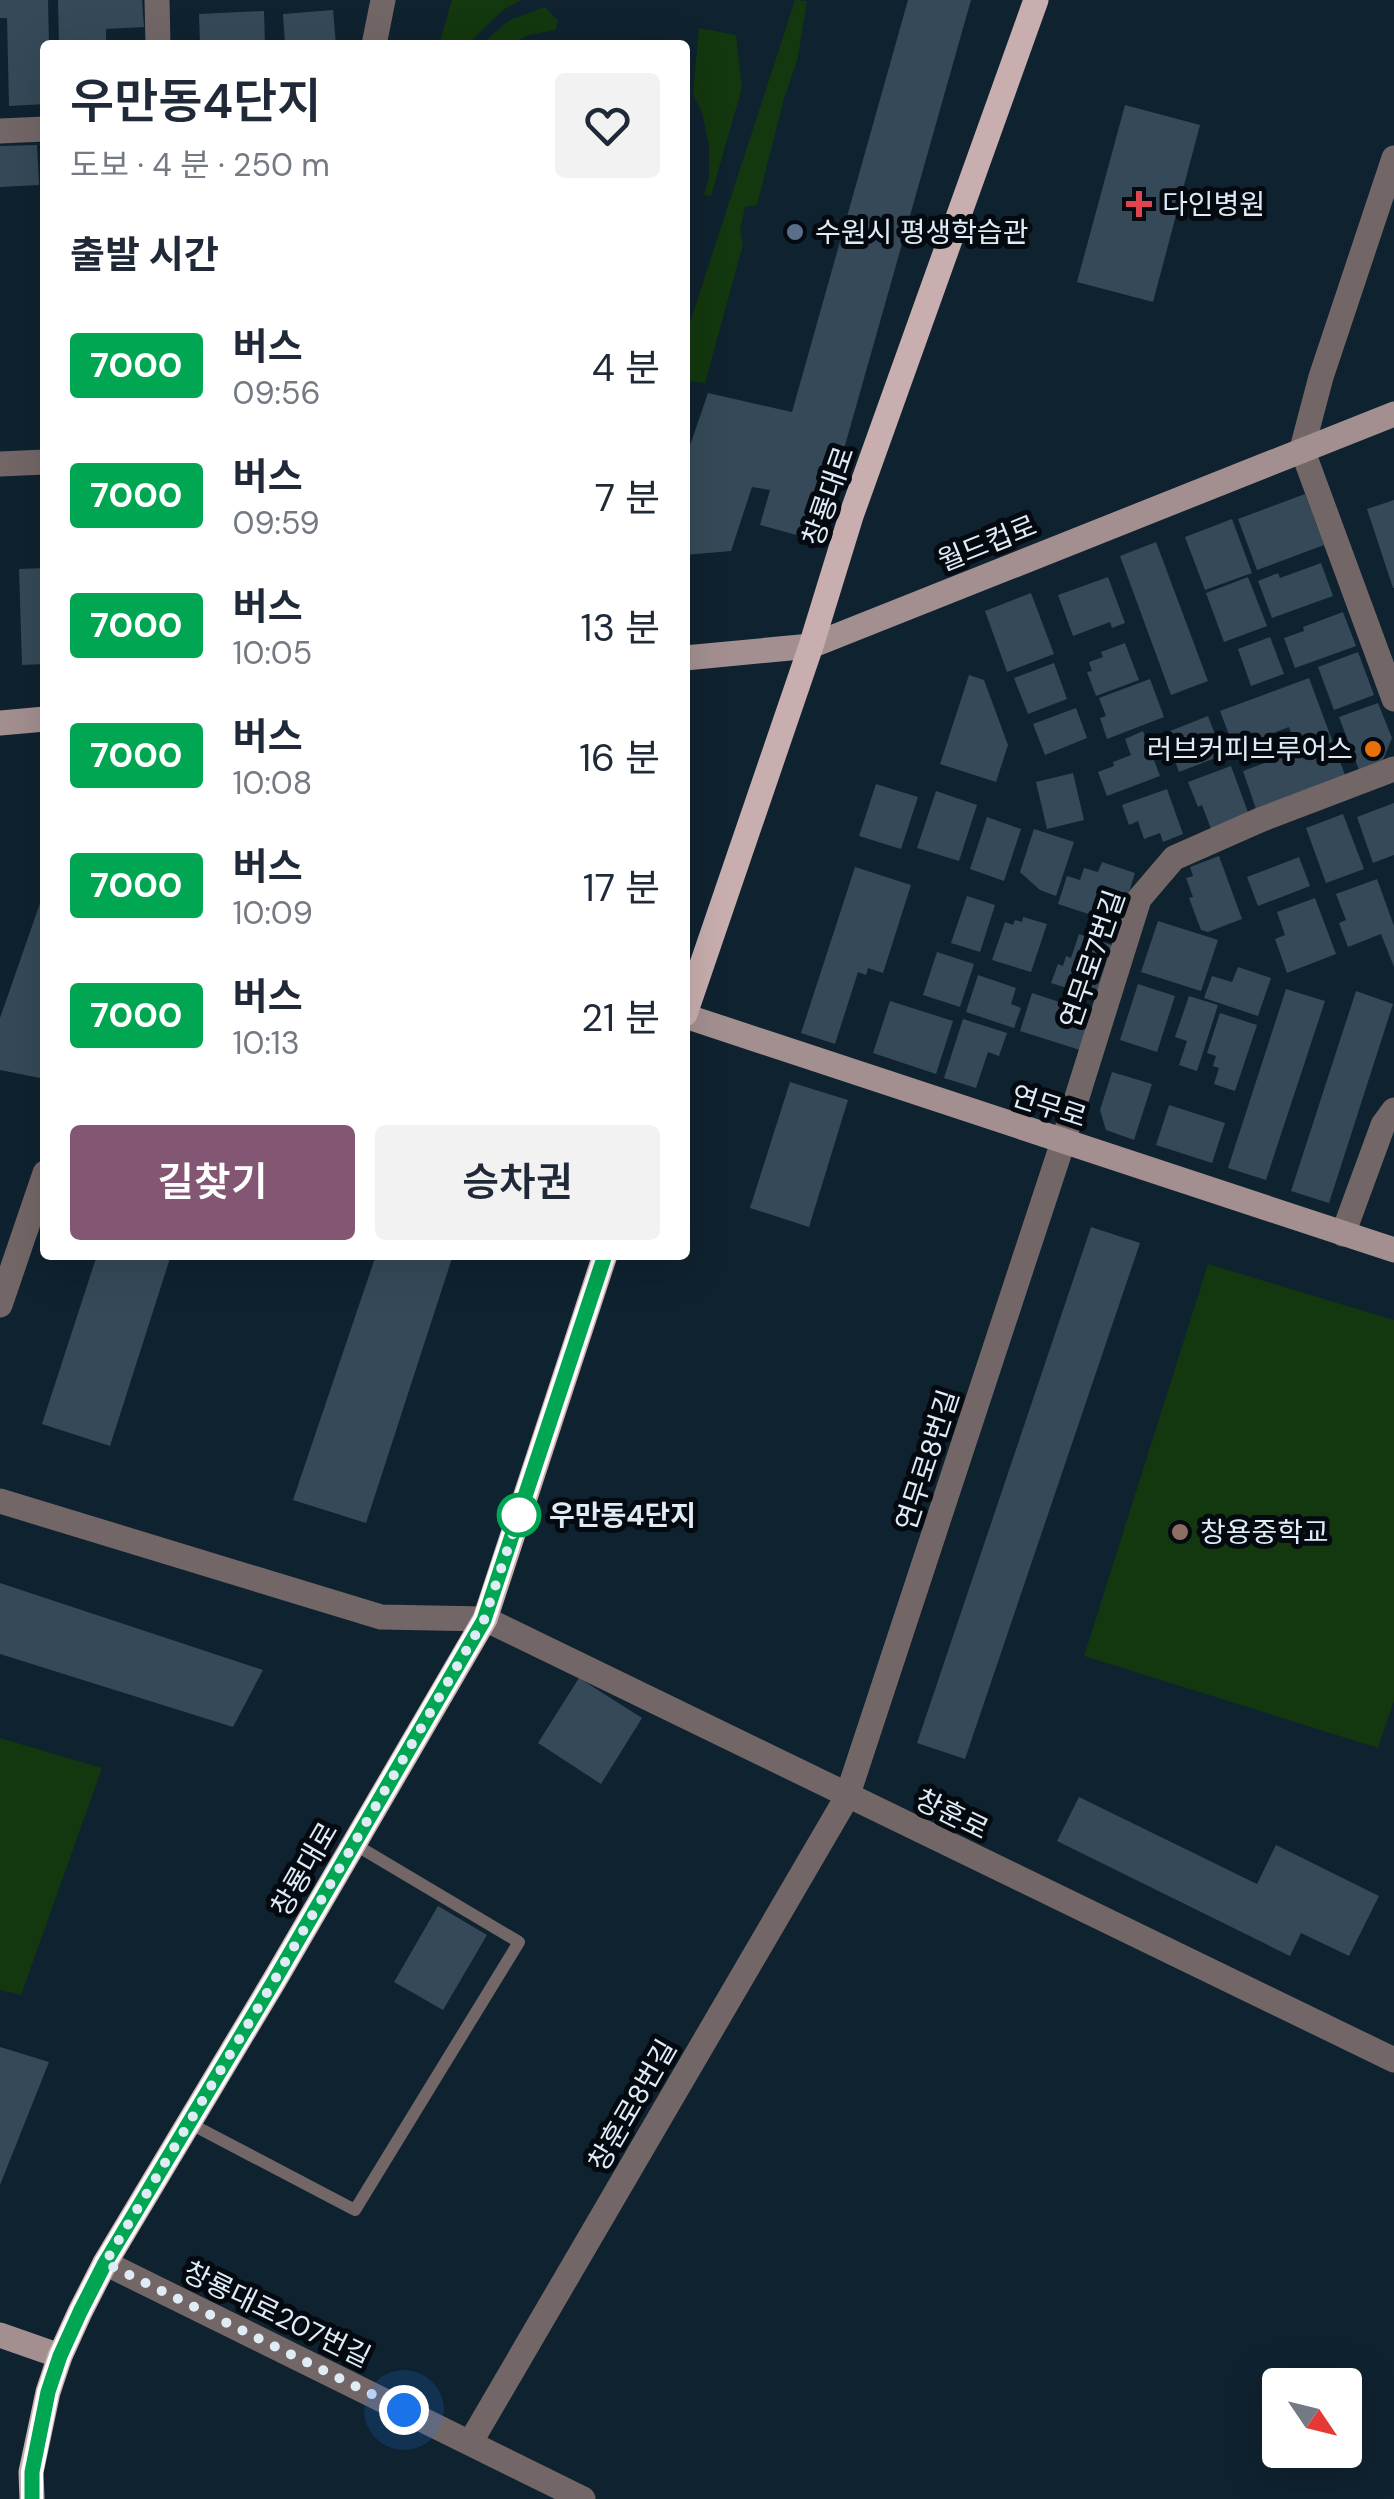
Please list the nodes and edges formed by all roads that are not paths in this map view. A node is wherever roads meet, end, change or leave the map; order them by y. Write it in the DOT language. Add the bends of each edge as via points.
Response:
graph roads {
  1 [pos="157,0"];
  2 [pos="383,0"];
  3 [pos="1036,0"];
  4 [pos="158,40"];
  5 [pos="375,40"];
  6 [pos="40,129"];
  7 [pos="0,131"];
  8 [pos="1394,158"];
  9 [pos="1394,414"];
  10 [pos="1302,449"];
  11 [pos="40,462"];
  12 [pos="0,464"];
  13 [pos="811,646"];
  14 [pos="690,658"];
  15 [pos="1394,699"];
  16 [pos="40,719"];
  17 [pos="0,723"];
  18 [pos="1394,770"];
  19 [pos="690,1000"];
  20 [pos="690,1017"];
  21 [pos="1394,1110"];
  22 [pos="1064,1142"];
  23 [pos="40,1188"];
  24 [pos="1343,1234"];
  25 [pos="1394,1250"];
  26 [pos="603,1260"];
  27 [pos="0,1306"];
  28 [pos="0,1501"];
  29 [pos="484,1620"];
  30 [pos="847,1796"];
  31 [pos="354,1844"];
  32 [pos="1393,2056"];
  33 [pos="189,2123"];
  34 [pos="105,2263"];
  35 [pos="0,2335"];
  36 [pos="60,2356"];
  37 [pos="470,2443"];
  38 [pos="32,2499"];
  39 [pos="583,2499"];
  1 -- 4 [label="street"];
  2 -- 5 [label="street"];
  3 -- 13 [label="main road, 창룡대로"];
  6 -- 7 [label="street"];
  8 -- 10 [label="street"];
  9 -- 10 [label="street, 월드컵로"];
  10 -- 13 [label="street, 월드컵로"];
  10 -- 15 [label="street"];
  11 -- 12 [label="street"];
  13 -- 14 [label="street, 월드컵로"];
  13 -- 19 [label="main road, 창룡대로"];
  16 -- 17 [label="street"];
  18 -- 22 [label="street, 연무로7번길" via="1174,858 1139,899"];
  20 -- 22 [label="street, 연무로"];
  21 -- 24 [label="street"];
  22 -- 24 [label="street, 연무로"];
  22 -- 30 [label="street, 연무로8번길"];
  23 -- 27 [label="street"];
  24 -- 25 [label="street, 연무로"];
  26 -- 29 [label="main road, 창룡대로"];
  28 -- 29 [label="street" via="381,1617"];
  29 -- 30 [label="street, 창훈로"];
  29 -- 31 [label="main road, 창룡대로"];
  30 -- 32 [label="street, 창훈로"];
  30 -- 37 [label="street, 창훈로8번길"];
  31 -- 33 [label="main road, 창룡대로"];
  31 -- 33 [label="lane" via="519,1942 355,2210"];
  33 -- 34 [label="main road, 창룡대로"];
  34 -- 36 [label="main road, 창룡대로"];
  34 -- 37 [label="street, 창룡대로207번길"];
  35 -- 36 [label="street"];
  36 -- 38 [label="main road, 창룡대로" via="39,2428"];
  37 -- 39 [label="street, 창룡대로207번길"];
}
